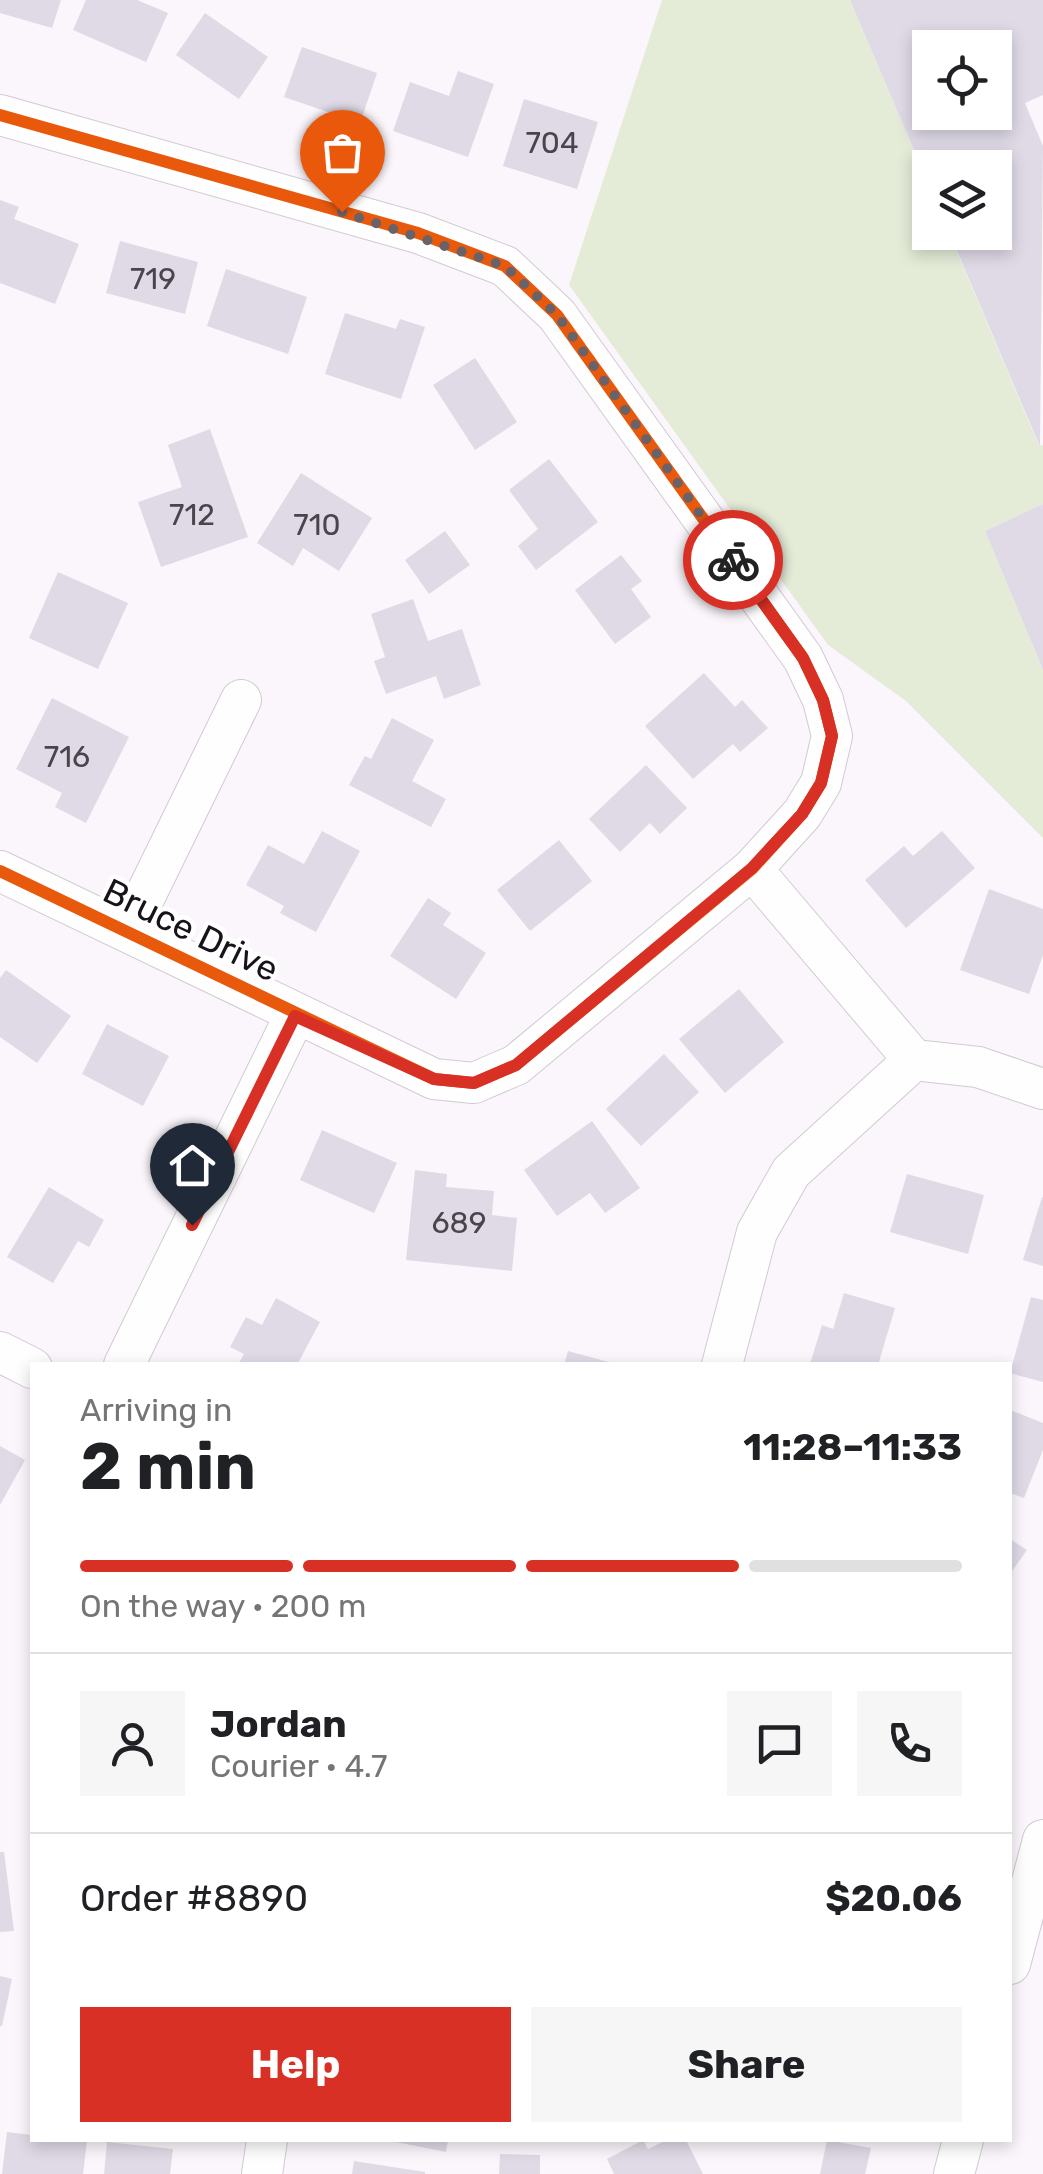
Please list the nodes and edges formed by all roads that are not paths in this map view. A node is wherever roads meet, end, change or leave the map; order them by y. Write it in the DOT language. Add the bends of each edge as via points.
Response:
graph roads {
  1 [pos="0,114"];
  2 [pos="241,700"];
  3 [pos="752,868"];
  4 [pos="0,871"];
  5 [pos="128,931"];
  6 [pos="295,1016"];
  7 [pos="914,1060"];
  8 [pos="1043,1089"];
  9 [pos="0,1352"];
  10 [pos="125,1362"];
  11 [pos="723,1362"];
  12 [pos="30,1367"];
  13 [pos="1043,1840"];
  14 [pos="1012,1956"];
  15 [pos="266,2142"];
  16 [pos="962,2142"];
  17 [pos="262,2174"];
  18 [pos="954,2174"];
  1 -- 3 [label="street, Bruce Drive" via="418,233 505,266 557,315 803,658 823,700 832,736 821,783"];
  2 -- 5 [label="street"];
  3 -- 6 [label="street, Bruce Drive" via="516,1065 474,1083 434,1079"];
  3 -- 7 [label="street"];
  4 -- 5 [label="street, Bruce Drive"];
  5 -- 6 [label="street, Bruce Drive"];
  6 -- 10 [label="street"];
  7 -- 8 [label="street" via="978,1067"];
  7 -- 11 [label="street" via="791,1172 757,1232"];
  9 -- 12 [label="street"];
  13 -- 14 [label="street"];
  15 -- 17 [label="street"];
  16 -- 18 [label="street"];
}
